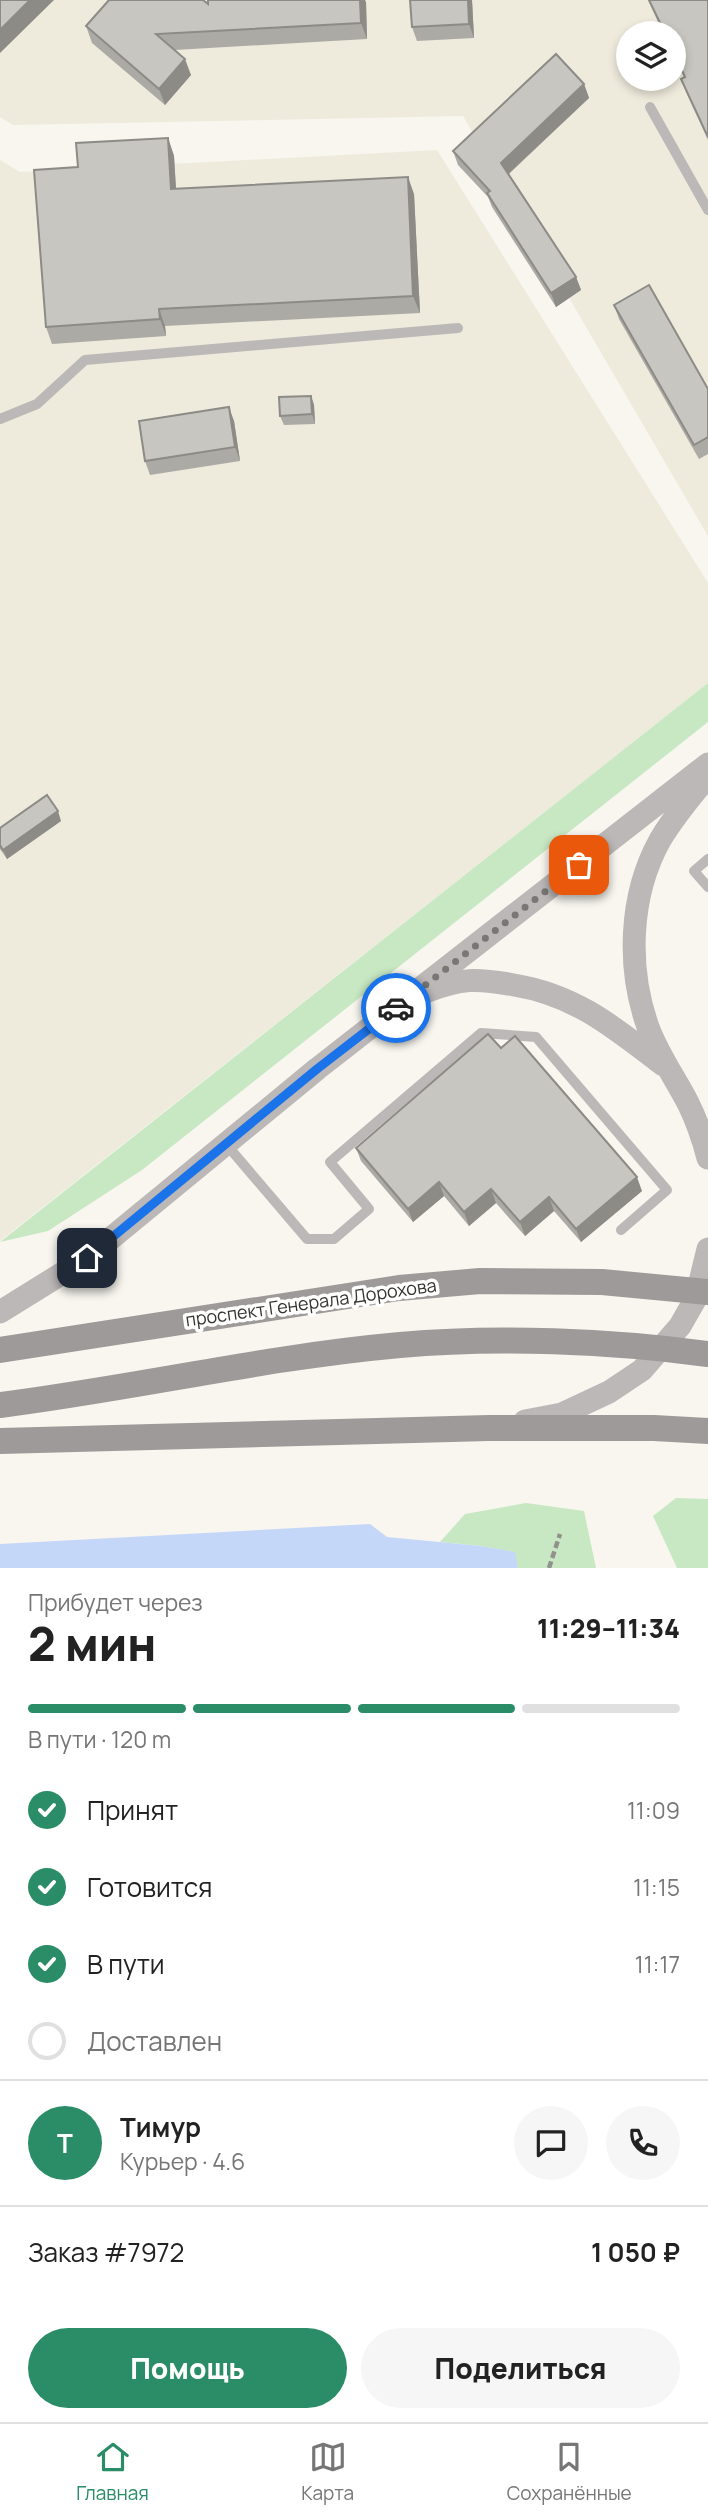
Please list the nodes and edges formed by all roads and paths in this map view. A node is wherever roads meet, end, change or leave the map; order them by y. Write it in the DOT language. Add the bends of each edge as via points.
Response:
graph roads {
  1 [pos="650,107"];
  2 [pos="708,210"];
  3 [pos="458,328"];
  4 [pos="0,419"];
  5 [pos="708,764"];
  6 [pos="708,776"];
  7 [pos="708,859"];
  8 [pos="708,887"];
  9 [pos="407,999"];
  10 [pos="668,1070"];
  11 [pos="225,1144"];
  12 [pos="708,1158"];
  13 [pos="621,1230"];
  14 [pos="708,1249"];
  15 [pos="708,1292"];
  16 [pos="0,1312"];
  17 [pos="0,1350"];
  18 [pos="708,1354"];
  19 [pos="0,1405"];
  20 [pos="489,1428"];
  21 [pos="708,1431"];
  22 [pos="0,1441"];
  23 [pos="559,1534"];
  24 [pos="549,1568"];
  1 -- 2 [label="lane"];
  3 -- 4 [label="lane" via="85,360 37,404"];
  5 -- 9 [label="street"];
  6 -- 10 [label="street" via="660,840 644,877 634,924 636,979 648,1028"];
  7 -- 8 [label="lane" via="694,870"];
  9 -- 10 [label="street" via="478,978 541,989 576,1003"];
  9 -- 11 [label="street"];
  10 -- 12 [label="street" via="693,1113"];
  11 -- 13 [label="lane" via="307,1239 334,1239 369,1209 330,1163 481,1033 536,1037 667,1190"];
  11 -- 16 [label="street" via="87,1258"];
  14 -- 20 [label="street" via="696,1298 680,1326 642,1370 562,1414"];
  15 -- 17 [label="main road, проспект Генерала Дорохова" via="602,1282 480,1281 289,1303"];
  18 -- 19 [label="main road" via="597,1344 484,1341 400,1345"];
  20 -- 21 [label="main road"];
  20 -- 22 [label="main road"];
  23 -- 24 [label="path"];
}
